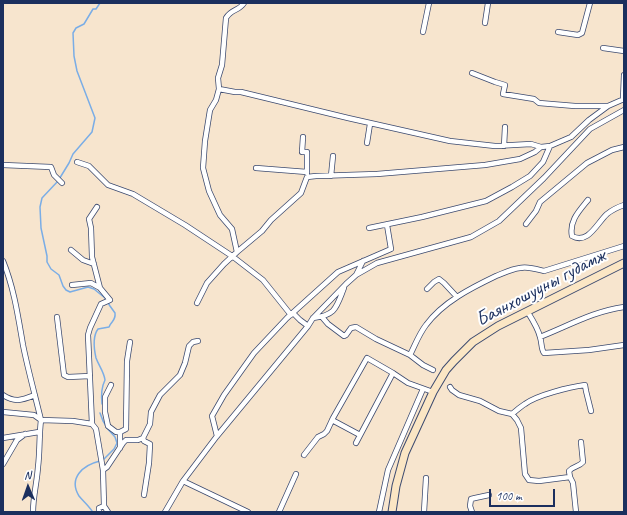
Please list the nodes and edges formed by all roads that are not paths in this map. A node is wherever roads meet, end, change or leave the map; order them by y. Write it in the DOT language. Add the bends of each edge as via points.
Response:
graph roads {
  1 [pos="244,3"];
  2 [pos="429,3"];
  3 [pos="488,3"];
  4 [pos="588,3"];
  5 [pos="485,23"];
  6 [pos="423,32"];
  7 [pos="558,32"];
  8 [pos="603,48"];
  9 [pos="624,51"];
  10 [pos="472,73"];
  11 [pos="624,75"];
  12 [pos="219,89"];
  13 [pos="623,99"];
  14 [pos="608,106"];
  15 [pos="624,110"];
  16 [pos="370,124"];
  17 [pos="505,127"];
  18 [pos="303,137"];
  19 [pos="367,143"];
  20 [pos="504,146"];
  21 [pos="550,146"];
  22 [pos="541,147"];
  23 [pos="624,147"];
  24 [pos="333,156"];
  25 [pos="77,162"];
  26 [pos="3,165"];
  27 [pos="256,168"];
  28 [pos="307,174"];
  29 [pos="331,176"];
  30 [pos="60,182"];
  31 [pos="588,200"];
  32 [pos="624,205"];
  33 [pos="97,207"];
  34 [pos="526,224"];
  35 [pos="387,225"];
  36 [pos="369,228"];
  37 [pos="624,246"];
  38 [pos="71,250"];
  39 [pos="237,252"];
  40 [pos="232,256"];
  41 [pos="363,261"];
  42 [pos="3,262"];
  43 [pos="624,263"];
  44 [pos="94,264"];
  45 [pos="356,275"];
  46 [pos="72,285"];
  47 [pos="344,286"];
  48 [pos="100,288"];
  49 [pos="427,289"];
  50 [pos="457,297"];
  51 [pos="197,303"];
  52 [pos="624,307"];
  53 [pos="527,311"];
  54 [pos="292,314"];
  55 [pos="57,317"];
  56 [pos="322,317"];
  57 [pos="313,318"];
  58 [pos="308,326"];
  59 [pos="540,337"];
  60 [pos="198,341"];
  61 [pos="130,342"];
  62 [pos="624,346"];
  63 [pos="410,355"];
  64 [pos="433,370"];
  65 [pos="393,373"];
  66 [pos="90,376"];
  67 [pos="111,385"];
  68 [pos="450,387"];
  69 [pos="423,389"];
  70 [pos="433,392"];
  71 [pos="3,395"];
  72 [pos="35,395"];
  73 [pos="591,411"];
  74 [pos="3,412"];
  75 [pos="512,414"];
  76 [pos="41,420"];
  77 [pos="332,420"];
  78 [pos="92,424"];
  79 [pos="39,432"];
  80 [pos="120,432"];
  81 [pos="25,434"];
  82 [pos="360,434"];
  83 [pos="217,436"];
  84 [pos="3,438"];
  85 [pos="143,438"];
  86 [pos="581,442"];
  87 [pos="356,443"];
  88 [pos="120,448"];
  89 [pos="304,455"];
  90 [pos="3,464"];
  91 [pos="102,468"];
  92 [pos="296,474"];
  93 [pos="570,477"];
  94 [pos="426,478"];
  95 [pos="183,481"];
  96 [pos="144,495"];
  97 [pos="488,495"];
  98 [pos="104,506"];
  99 [pos="33,512"];
  100 [pos="99,512"];
  101 [pos="108,512"];
  102 [pos="165,512"];
  103 [pos="248,512"];
  104 [pos="279,512"];
  105 [pos="379,512"];
  106 [pos="392,512"];
  107 [pos="424,512"];
  108 [pos="472,512"];
  109 [pos="576,512"];
  1 -- 12 [label="street" via="226,18 222,65 218,78"];
  2 -- 6 [label="street"];
  3 -- 5 [label="street"];
  4 -- 7 [label="street" via="582,33 578,35"];
  8 -- 9 [label="street"];
  10 -- 14 [label="street" via="505,85 503,94 539,102"];
  11 -- 13 [label="street"];
  12 -- 16 [label="street" via="241,92"];
  12 -- 39 [label="street" via="210,110 203,168 220,215 232,229"];
  13 -- 14 [label="street"];
  14 -- 21 [label="street" via="571,137"];
  15 -- 45 [label="street" via="590,129 499,221 471,237 377,263"];
  16 -- 19 [label="street"];
  16 -- 20 [label="street" via="450,141"];
  17 -- 20 [label="street"];
  18 -- 28 [label="street" via="302,152 307,152"];
  20 -- 22 [label="street" via="531,144"];
  21 -- 22 [label="street"];
  21 -- 35 [label="street" via="543,162 530,176 486,200"];
  22 -- 29 [label="street" via="520,159 485,165"];
  23 -- 34 [label="street" via="612,150 587,163 540,202"];
  24 -- 29 [label="street"];
  25 -- 40 [label="street" via="89,166 108,185 133,194"];
  26 -- 30 [label="street" via="52,167 54,176"];
  27 -- 28 [label="street"];
  28 -- 29 [label="street"];
  28 -- 39 [label="street" via="301,194"];
  31 -- 32 [label="street" via="572,222 571,232 576,239 586,236 608,213"];
  33 -- 44 [label="street" via="89,219"];
  35 -- 36 [label="street"];
  35 -- 41 [label="street" via="391,249"];
  37 -- 50 [label="street" via="544,271 520,267 510,270 478,284"];
  38 -- 44 [label="street" via="83,260"];
  39 -- 40 [label="street"];
  40 -- 51 [label="street" via="207,283"];
  40 -- 54 [label="street" via="263,280"];
  41 -- 45 [label="street"];
  41 -- 54 [label="street" via="338,272"];
  42 -- 72 [label="street" via="14,293"];
  43 -- 53 [label="main road, Баянхошууны гудамж"];
  44 -- 48 [label="street"];
  45 -- 47 [label="street"];
  46 -- 48 [label="street" via="91,283"];
  47 -- 56 [label="street" via="336,308"];
  47 -- 57 [label="street"];
  48 -- 66 [label="street" via="108,301 101,304 88,335"];
  49 -- 50 [label="street" via="439,279"];
  50 -- 63 [label="street" via="425,326"];
  52 -- 59 [label="street" via="580,319"];
  53 -- 59 [label="street"];
  53 -- 70 [label="main road, Баянхошууны гудамж" via="473,342 446,370"];
  54 -- 58 [label="street"];
  54 -- 83 [label="street" via="254,353 224,395 212,416"];
  55 -- 66 [label="street" via="64,375"];
  56 -- 57 [label="street"];
  56 -- 63 [label="street" via="344,336 351,328 356,327"];
  57 -- 58 [label="street"];
  58 -- 83 [label="street"];
  59 -- 62 [label="street" via="544,353"];
  60 -- 85 [label="street" via="189,346 180,375 160,395 151,412 150,424"];
  61 -- 80 [label="street" via="127,361 126,430"];
  63 -- 64 [label="street"];
  65 -- 69 [label="street"];
  65 -- 77 [label="street" via="367,358"];
  65 -- 82 [label="street"];
  66 -- 78 [label="street"];
  67 -- 80 [label="street" via="106,397 105,412 108,426"];
  68 -- 75 [label="street" via="459,395"];
  69 -- 70 [label="street"];
  69 -- 105 [label="street" via="388,470"];
  70 -- 106 [label="main road, Баянхошууны гудамж" via="405,453"];
  71 -- 72 [label="street" via="15,400"];
  72 -- 76 [label="street"];
  73 -- 75 [label="street" via="586,385 532,400"];
  74 -- 76 [label="street" via="34,415"];
  75 -- 93 [label="street" via="521,428 525,474 529,480"];
  76 -- 78 [label="street"];
  76 -- 79 [label="street"];
  77 -- 82 [label="street"];
  77 -- 89 [label="street" via="327,431 318,436"];
  78 -- 91 [label="street" via="96,429"];
  79 -- 81 [label="street"];
  79 -- 99 [label="street" via="40,454"];
  80 -- 88 [label="street"];
  81 -- 84 [label="street"];
  81 -- 90 [label="street" via="17,440"];
  82 -- 87 [label="street"];
  83 -- 95 [label="street"];
  85 -- 88 [label="street" via="126,440"];
  85 -- 96 [label="street" via="150,444"];
  86 -- 93 [label="street" via="583,462 571,468"];
  88 -- 91 [label="street" via="107,467"];
  91 -- 98 [label="street"];
  92 -- 104 [label="street"];
  93 -- 109 [label="street"];
  94 -- 107 [label="street"];
  95 -- 102 [label="street"];
  95 -- 103 [label="street"];
  97 -- 108 [label="street" via="471,499"];
  98 -- 100 [label="street" via="99,508"];
  98 -- 101 [label="street"];
}
